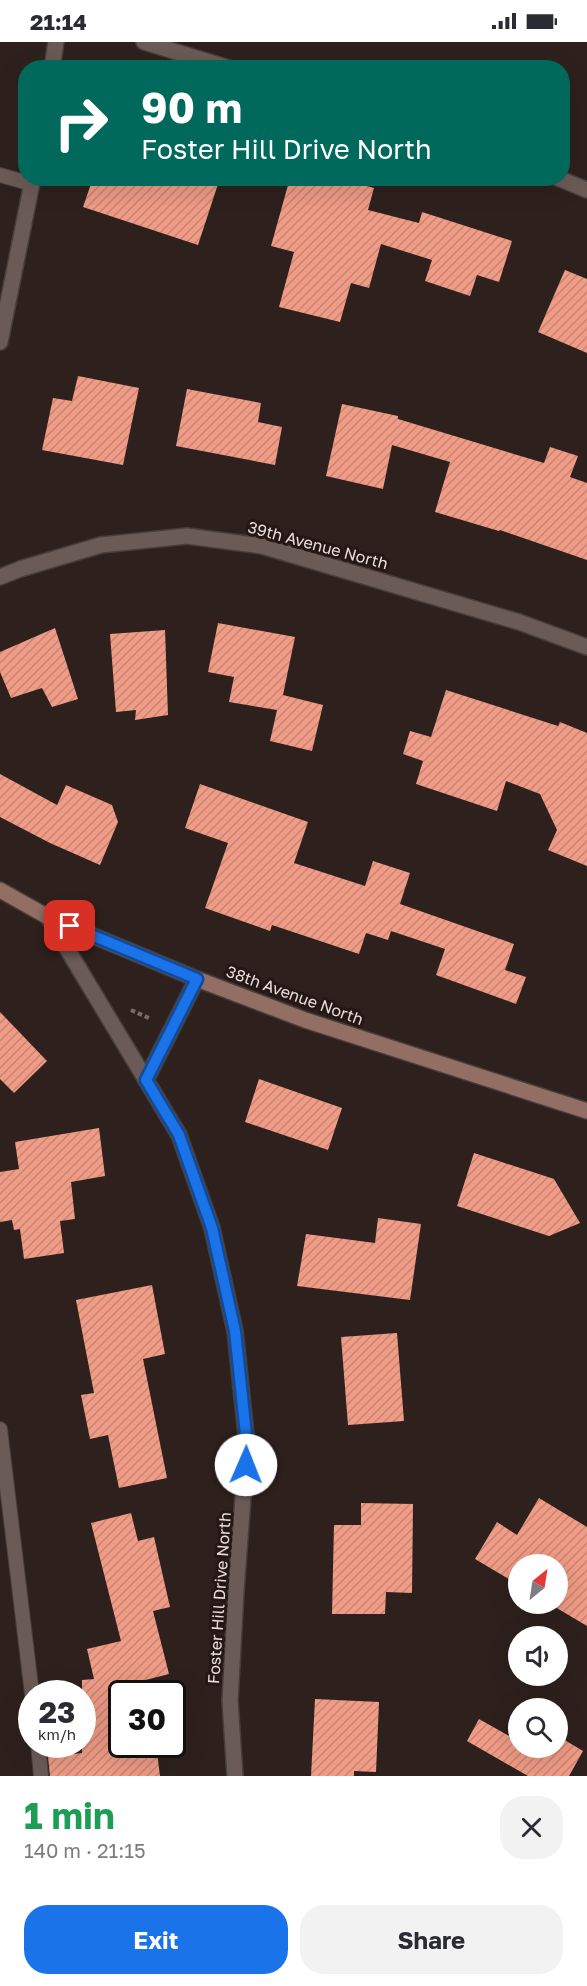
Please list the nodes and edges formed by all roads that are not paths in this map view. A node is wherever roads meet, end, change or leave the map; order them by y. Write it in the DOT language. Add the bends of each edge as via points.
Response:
graph roads {
  1 [pos="56,42"];
  2 [pos="144,42"];
  3 [pos="53,60"];
  4 [pos="203,60"];
  5 [pos="0,175"];
  6 [pos="18,178"];
  7 [pos="570,183"];
  8 [pos="31,186"];
  9 [pos="587,190"];
  10 [pos="0,342"];
  11 [pos="0,577"];
  12 [pos="587,648"];
  13 [pos="0,890"];
  14 [pos="48,917"];
  15 [pos="197,979"];
  16 [pos="146,1080"];
  17 [pos="587,1111"];
  18 [pos="0,1429"];
  19 [pos="30,1680"];
  20 [pos="40,1758"];
  21 [pos="42,1776"];
  22 [pos="235,1776"];
  1 -- 3 [label="street"];
  2 -- 4 [label="street"];
  5 -- 6 [label="lane"];
  7 -- 9 [label="street"];
  8 -- 10 [label="street"];
  11 -- 12 [label="street, 39th Avenue North" via="101,545 188,536 262,546 519,622"];
  13 -- 14 [label="main road, 38th Avenue North"];
  14 -- 15 [label="main road, 38th Avenue North"];
  14 -- 16 [label="street, Foster Hill Drive North"];
  15 -- 16 [label="street"];
  15 -- 17 [label="main road, 38th Avenue North" via="305,1020"];
  16 -- 22 [label="street, Foster Hill Drive North" via="179,1135 212,1228 235,1331 247,1444 230,1701"];
  18 -- 19 [label="lane"];
  20 -- 21 [label="lane"];
}
